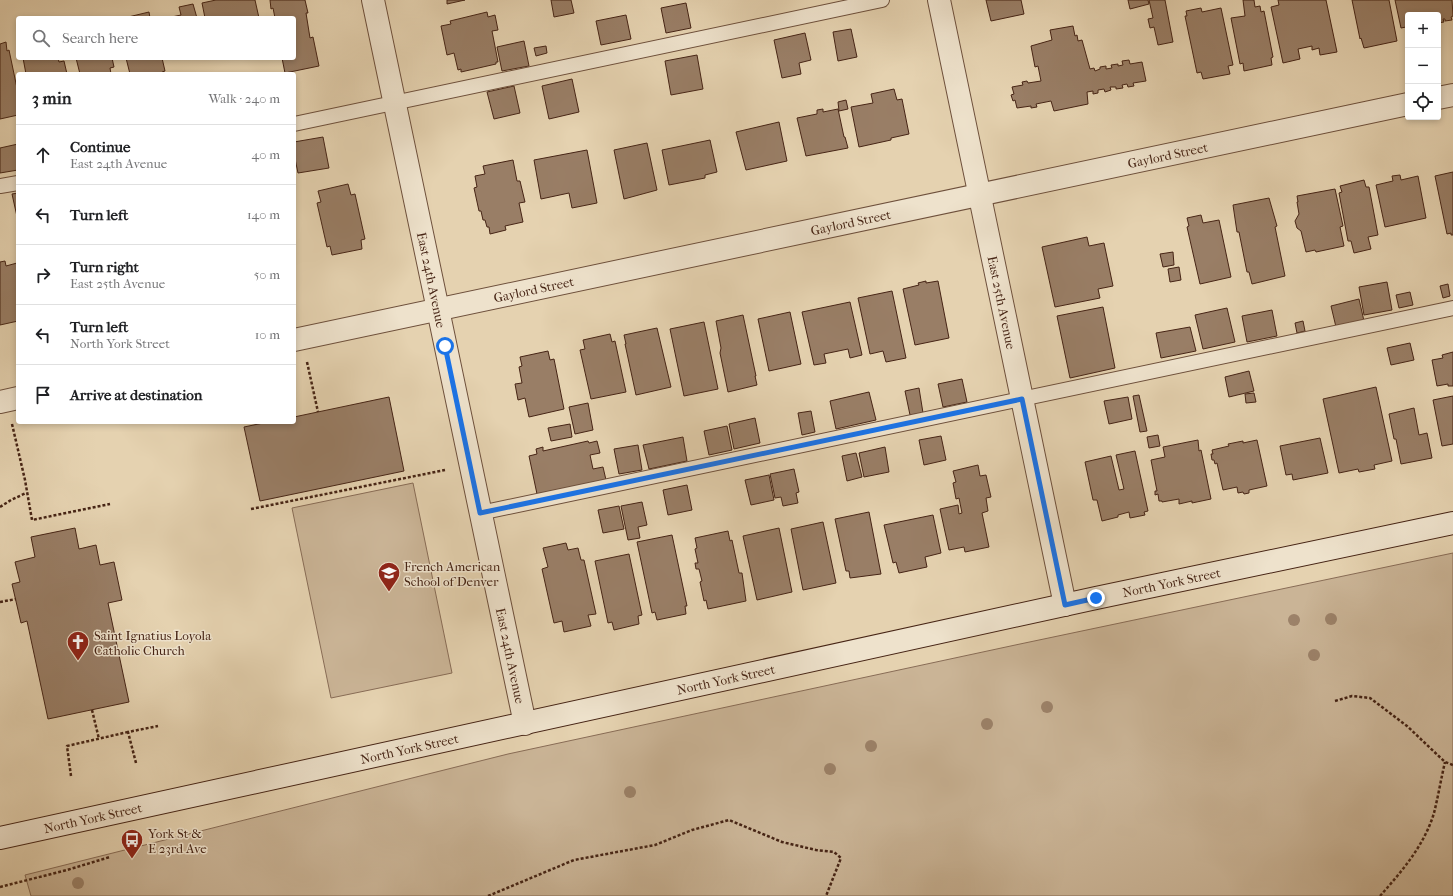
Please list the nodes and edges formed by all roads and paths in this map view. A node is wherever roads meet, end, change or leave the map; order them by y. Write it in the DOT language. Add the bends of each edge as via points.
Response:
graph roads {
  1 [pos="373,0"];
  2 [pos="882,0"];
  3 [pos="939,0"];
  4 [pos="1453,95"];
  5 [pos="1441,97"];
  6 [pos="395,103"];
  7 [pos="1405,105"];
  8 [pos="296,124"];
  9 [pos="16,183"];
  10 [pos="0,186"];
  11 [pos="979,195"];
  12 [pos="1453,308"];
  13 [pos="437,309"];
  14 [pos="296,340"];
  15 [pos="307,360"];
  16 [pos="16,398"];
  17 [pos="1022,399"];
  18 [pos="0,402"];
  19 [pos="318,412"];
  20 [pos="12,423"];
  21 [pos="445,470"];
  22 [pos="26,493"];
  23 [pos="110,504"];
  24 [pos="0,507"];
  25 [pos="251,510"];
  26 [pos="480,513"];
  27 [pos="1453,523"];
  28 [pos="16,599"];
  29 [pos="0,602"];
  30 [pos="1065,605"];
  31 [pos="1335,702"];
  32 [pos="92,710"];
  33 [pos="525,724"];
  34 [pos="158,726"];
  35 [pos="128,732"];
  36 [pos="99,739"];
  37 [pos="1445,762"];
  38 [pos="136,763"];
  39 [pos="1453,765"];
  40 [pos="71,776"];
  41 [pos="0,838"];
  42 [pos="110,857"];
  43 [pos="0,886"];
  44 [pos="488,896"];
  45 [pos="826,896"];
  46 [pos="1380,896"];
  1 -- 6 [label="street, East 24th Avenue"];
  2 -- 6 [label="lane"];
  3 -- 11 [label="street, East 25th Avenue"];
  4 -- 5 [label="street"];
  6 -- 8 [label="lane"];
  6 -- 13 [label="street, East 24th Avenue"];
  7 -- 11 [label="street, Gaylord Street"];
  9 -- 10 [label="lane"];
  11 -- 13 [label="street, Gaylord Street"];
  11 -- 17 [label="street, East 25th Avenue"];
  12 -- 17 [label="lane"];
  13 -- 14 [label="street, Gaylord Street"];
  13 -- 26 [label="street, East 24th Avenue"];
  15 -- 19 [label="path"];
  16 -- 18 [label="street"];
  17 -- 26 [label="lane"];
  17 -- 30 [label="street, East 25th Avenue"];
  20 -- 22 [label="path"];
  21 -- 25 [label="path"];
  22 -- 23 [label="path" via="32,520"];
  22 -- 24 [label="path"];
  26 -- 33 [label="street, East 24th Avenue"];
  27 -- 30 [label="street, North York Street"];
  28 -- 29 [label="path"];
  30 -- 33 [label="street, North York Street"];
  31 -- 37 [label="path" via="1352,696 1370,698 1407,726"];
  32 -- 36 [label="path"];
  33 -- 41 [label="street, North York Street"];
  34 -- 35 [label="path"];
  35 -- 36 [label="path"];
  35 -- 38 [label="path"];
  36 -- 40 [label="path" via="67,746"];
  37 -- 39 [label="path"];
  37 -- 46 [label="path" via="1433,814 1422,841 1403,870"];
  42 -- 43 [label="path"];
  44 -- 45 [label="path" via="574,860 655,845 692,830 729,820 782,842 834,852 842,858"];
}
